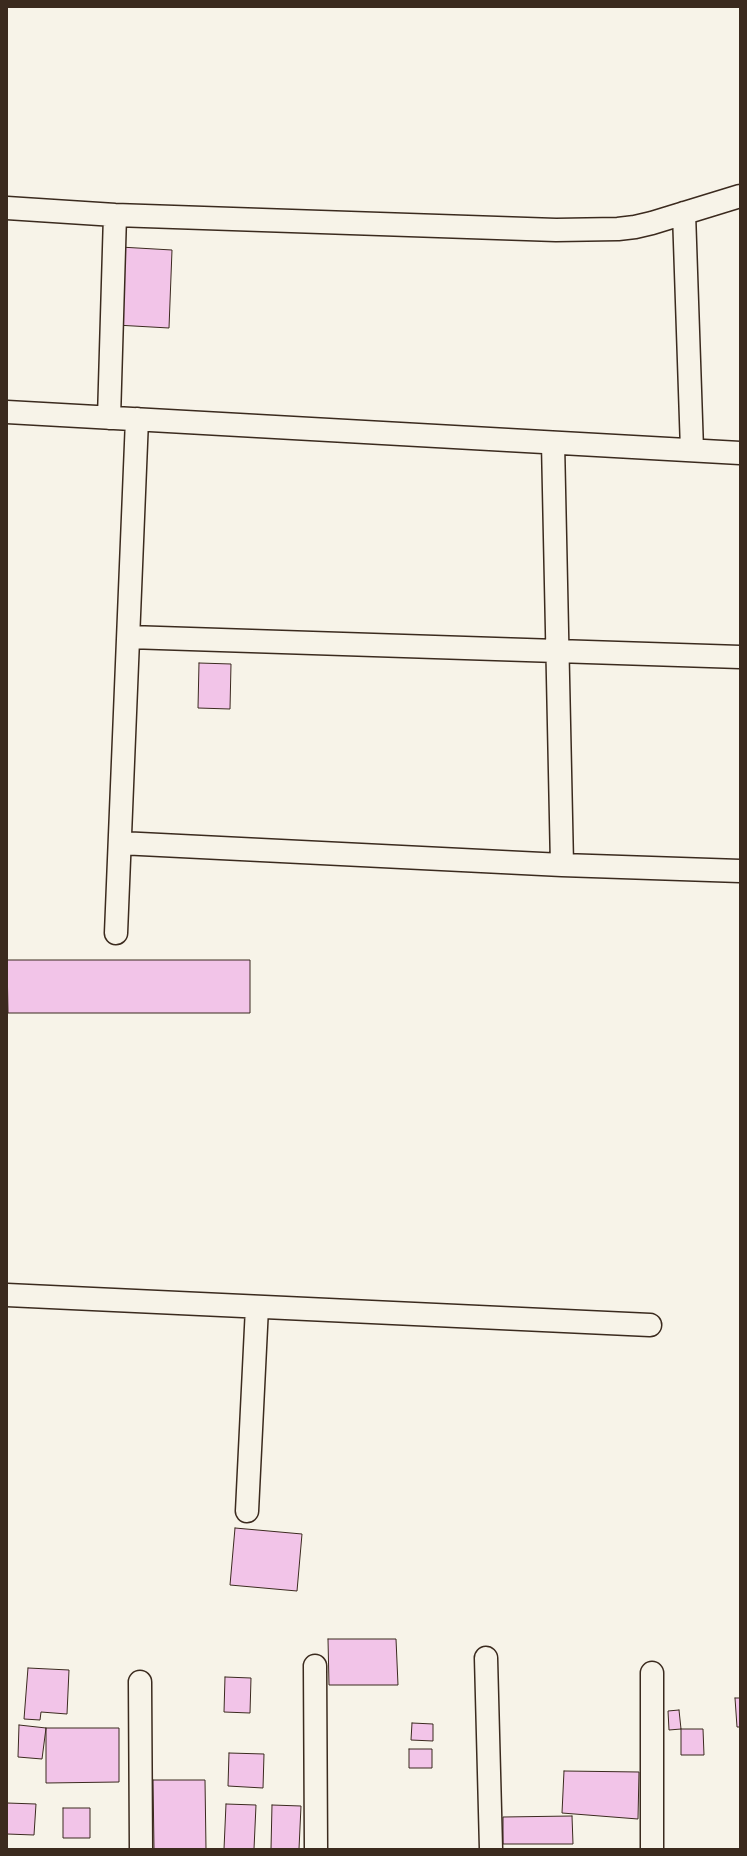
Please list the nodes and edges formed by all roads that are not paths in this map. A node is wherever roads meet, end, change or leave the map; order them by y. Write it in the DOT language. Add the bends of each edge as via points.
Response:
graph roads {
  1 [pos="740,196"];
  2 [pos="7,208"];
  3 [pos="684,213"];
  4 [pos="115,215"];
  5 [pos="7,412"];
  6 [pos="109,418"];
  7 [pos="137,419"];
  8 [pos="553,443"];
  9 [pos="692,450"];
  10 [pos="740,453"];
  11 [pos="129,637"];
  12 [pos="558,650"];
  13 [pos="740,657"];
  14 [pos="120,843"];
  15 [pos="562,865"];
  16 [pos="740,871"];
  17 [pos="116,933"];
  18 [pos="7,1295"];
  19 [pos="257,1307"];
  20 [pos="650,1325"];
  21 [pos="247,1511"];
  22 [pos="486,1658"];
  23 [pos="315,1666"];
  24 [pos="652,1673"];
  25 [pos="140,1682"];
  26 [pos="141,1849"];
  27 [pos="316,1849"];
  28 [pos="491,1849"];
  29 [pos="652,1849"];
  1 -- 3 [label="street"];
  2 -- 4 [label="street"];
  3 -- 4 [label="street" via="635,227 556,230"];
  3 -- 9 [label="street"];
  4 -- 6 [label="street"];
  5 -- 6 [label="street"];
  6 -- 7 [label="street"];
  7 -- 8 [label="street"];
  7 -- 11 [label="street"];
  8 -- 9 [label="street"];
  8 -- 12 [label="street"];
  9 -- 10 [label="street"];
  11 -- 12 [label="street"];
  11 -- 14 [label="street"];
  12 -- 13 [label="street"];
  12 -- 15 [label="street"];
  14 -- 15 [label="street"];
  14 -- 17 [label="street"];
  15 -- 16 [label="street"];
  18 -- 19 [label="street"];
  19 -- 20 [label="street"];
  19 -- 21 [label="street"];
  22 -- 28 [label="street"];
  23 -- 27 [label="street"];
  24 -- 29 [label="street"];
  25 -- 26 [label="street"];
}
